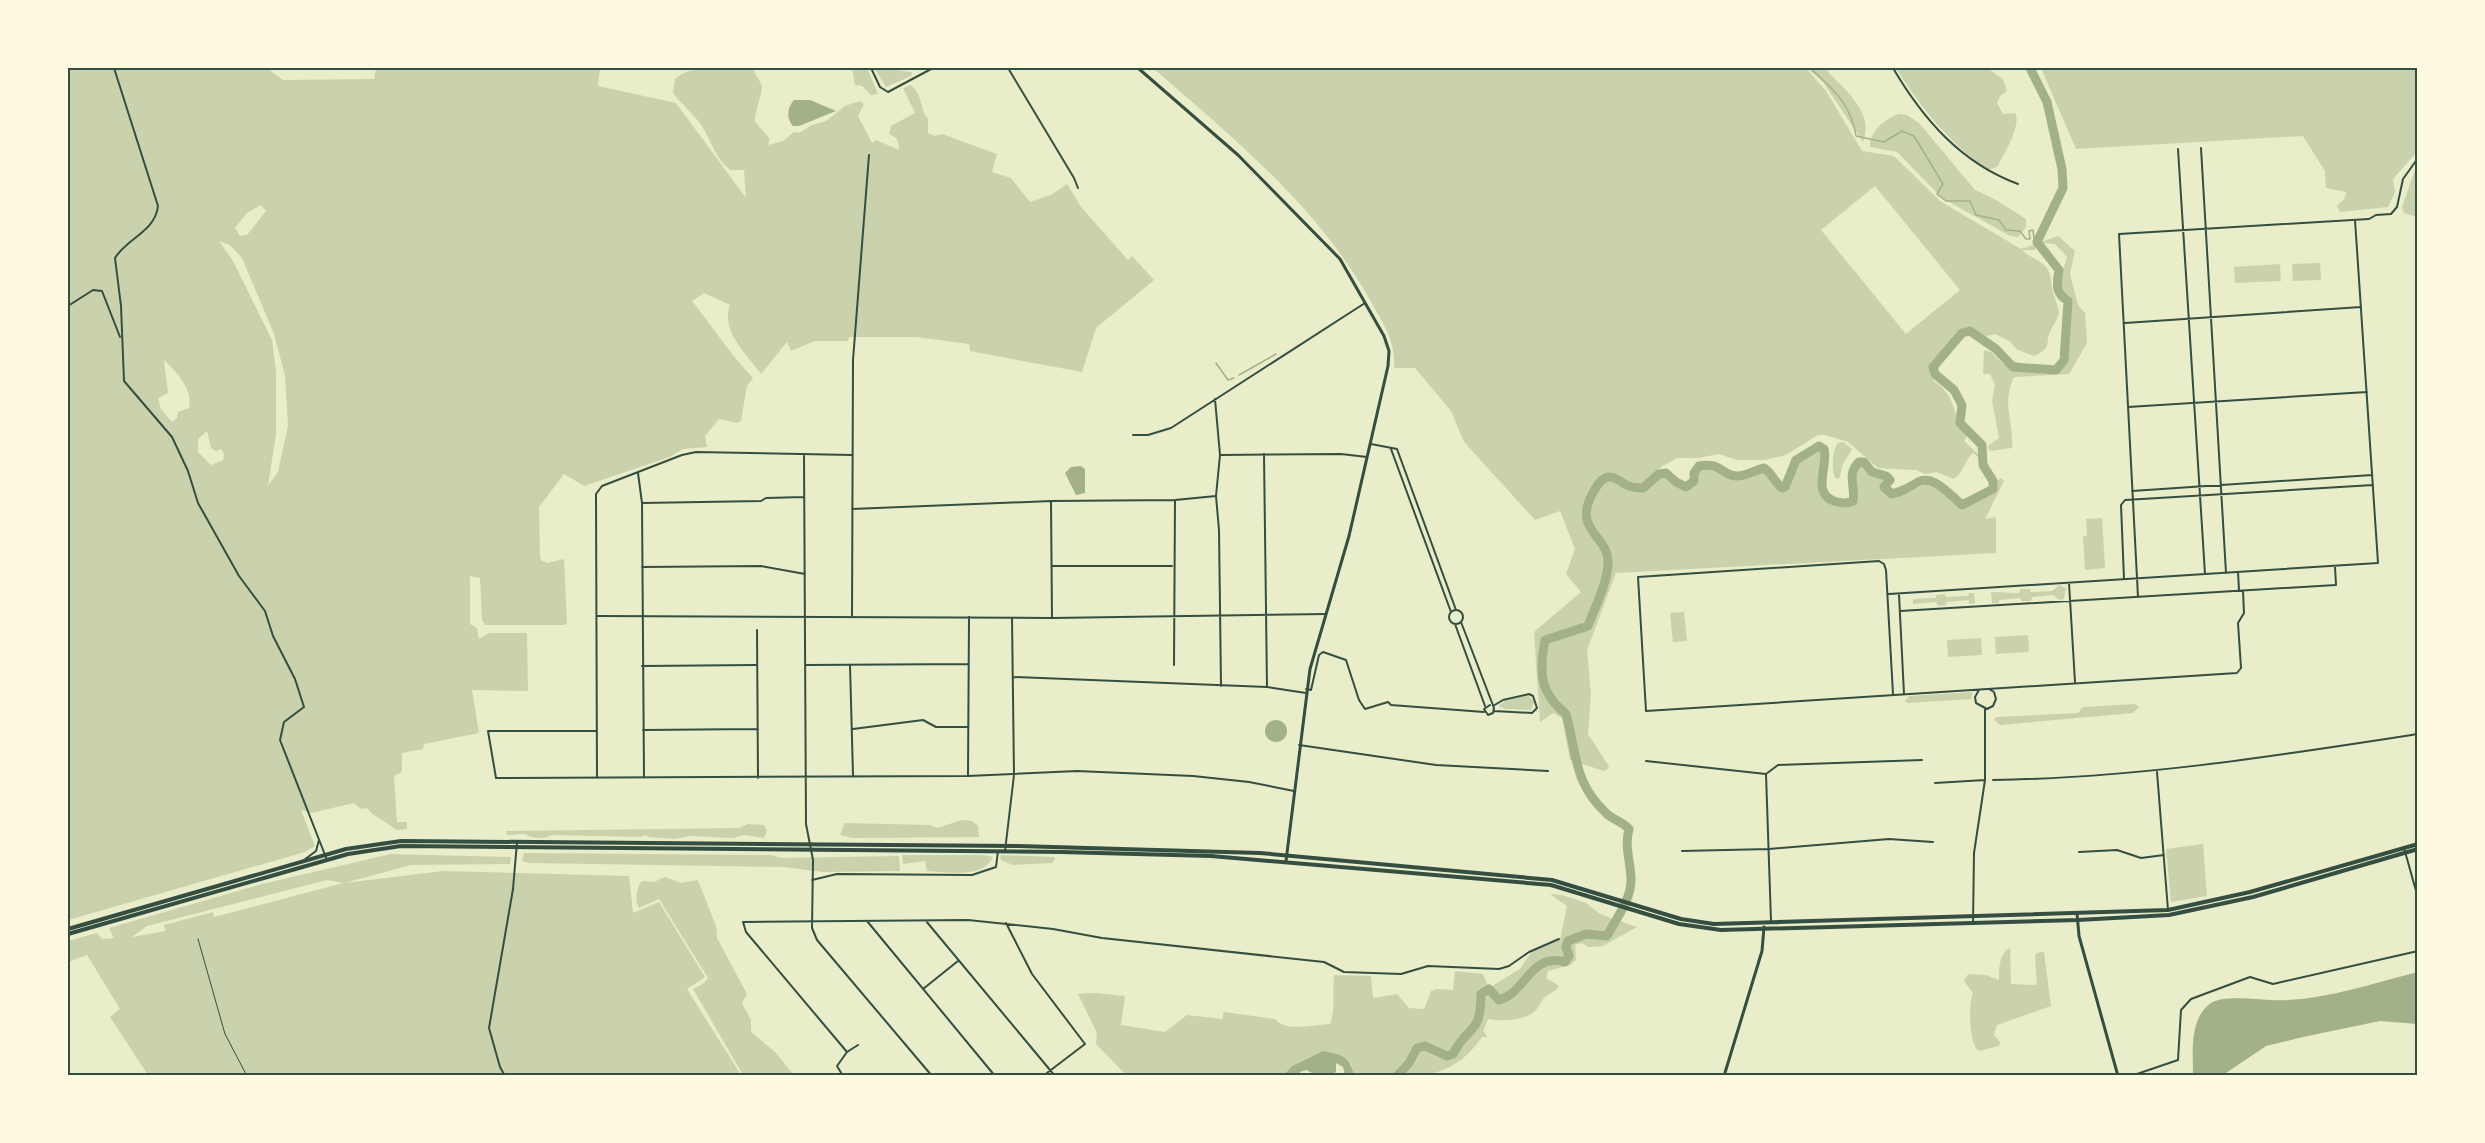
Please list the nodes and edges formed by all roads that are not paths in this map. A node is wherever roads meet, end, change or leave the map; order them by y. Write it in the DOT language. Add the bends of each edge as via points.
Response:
graph roads {
  1 [pos="114,68"];
  2 [pos="871,68"];
  3 [pos="933,68"];
  4 [pos="1008,68"];
  5 [pos="1138,68"];
  6 [pos="1893,68"];
  7 [pos="2201,148"];
  8 [pos="2178,149"];
  9 [pos="869,155"];
  10 [pos="2418,158"];
  11 [pos="2018,184"];
  12 [pos="1078,188"];
  13 [pos="2355,220"];
  14 [pos="2206,229"];
  15 [pos="2183,230"];
  16 [pos="1366,302"];
  17 [pos="68,306"];
  18 [pos="2361,307"];
  19 [pos="2211,317"];
  20 [pos="2188,319"];
  21 [pos="2124,323"];
  22 [pos="121,339"];
  23 [pos="2367,392"];
  24 [pos="1215,399"];
  25 [pos="2216,401"];
  26 [pos="2194,403"];
  27 [pos="2128,407"];
  28 [pos="1133,435"];
  29 [pos="1371,444"];
  30 [pos="1391,449"];
  31 [pos="804,454"];
  32 [pos="1264,454"];
  33 [pos="852,455"];
  34 [pos="1220,455"];
  35 [pos="1368,458"];
  36 [pos="638,473"];
  37 [pos="2373,475"];
  38 [pos="2221,485"];
  39 [pos="2373,485"];
  40 [pos="2199,486"];
  41 [pos="2132,491"];
  42 [pos="2221,494"];
  43 [pos="1216,496"];
  44 [pos="2200,496"];
  45 [pos="804,497"];
  46 [pos="1175,500"];
  47 [pos="2133,500"];
  48 [pos="1051,501"];
  49 [pos="642,503"];
  50 [pos="852,509"];
  51 [pos="1052,566"];
  52 [pos="1173,566"];
  53 [pos="2335,566"];
  54 [pos="642,567"];
  55 [pos="2238,572"];
  56 [pos="2226,573"];
  57 [pos="805,574"];
  58 [pos="2205,574"];
  59 [pos="2124,579"];
  60 [pos="2137,579"];
  61 [pos="2069,583"];
  62 [pos="2241,591"];
  63 [pos="1888,594"];
  64 [pos="1899,594"];
  65 [pos="2138,597"];
  66 [pos="2070,601"];
  67 [pos="1456,610"];
  68 [pos="1900,611"];
  69 [pos="1451,612"];
  70 [pos="1326,614"];
  71 [pos="1220,615"];
  72 [pos="598,616"];
  73 [pos="642,616"];
  74 [pos="1012,616"];
  75 [pos="1174,616"];
  76 [pos="1266,616"];
  77 [pos="805,617"];
  78 [pos="852,617"];
  79 [pos="969,617"];
  80 [pos="1053,618"];
  81 [pos="1461,622"];
  82 [pos="1455,624"];
  83 [pos="757,630"];
  84 [pos="968,664"];
  85 [pos="757,665"];
  86 [pos="806,665"];
  87 [pos="850,665"];
  88 [pos="1174,665"];
  89 [pos="642,666"];
  90 [pos="1013,677"];
  91 [pos="2076,683"];
  92 [pos="1221,686"];
  93 [pos="1266,687"];
  94 [pos="1988,688"];
  95 [pos="1982,689"];
  96 [pos="1306,691"];
  97 [pos="1893,694"];
  98 [pos="1904,694"];
  99 [pos="1491,706"];
  100 [pos="1485,707"];
  101 [pos="1985,710"];
  102 [pos="1494,711"];
  103 [pos="1484,712"];
  104 [pos="968,728"];
  105 [pos="758,729"];
  106 [pos="853,729"];
  107 [pos="597,730"];
  108 [pos="643,730"];
  109 [pos="2418,734"];
  110 [pos="1299,745"];
  111 [pos="1922,760"];
  112 [pos="1646,761"];
  113 [pos="1548,771"];
  114 [pos="2157,771"];
  115 [pos="1766,774"];
  116 [pos="853,775"];
  117 [pos="1014,775"];
  118 [pos="968,776"];
  119 [pos="644,777"];
  120 [pos="805,777"];
  121 [pos="597,778"];
  122 [pos="758,778"];
  123 [pos="1985,780"];
  124 [pos="1993,780"];
  125 [pos="1935,783"];
  126 [pos="1294,791"];
  127 [pos="319,840"];
  128 [pos="1933,842"];
  129 [pos="401,844"];
  130 [pos="2418,844"];
  131 [pos="517,845"];
  132 [pos="808,845"];
  133 [pos="1005,846"];
  134 [pos="1769,849"];
  135 [pos="2418,849"];
  136 [pos="810,850"];
  137 [pos="2404,850"];
  138 [pos="998,851"];
  139 [pos="1005,851"];
  140 [pos="1682,851"];
  141 [pos="2079,852"];
  142 [pos="325,855"];
  143 [pos="1287,855"];
  144 [pos="2164,855"];
  145 [pos="302,861"];
  146 [pos="327,861"];
  147 [pos="1286,861"];
  148 [pos="812,880"];
  149 [pos="2418,898"];
  150 [pos="2168,910"];
  151 [pos="2077,913"];
  152 [pos="1972,916"];
  153 [pos="2078,920"];
  154 [pos="811,921"];
  155 [pos="867,921"];
  156 [pos="926,921"];
  157 [pos="1771,921"];
  158 [pos="1006,923"];
  159 [pos="1972,923"];
  160 [pos="1764,927"];
  161 [pos="68,929"];
  162 [pos="68,934"];
  163 [pos="198,939"];
  164 [pos="1559,939"];
  165 [pos="2418,951"];
  166 [pos="959,960"];
  167 [pos="923,989"];
  168 [pos="858,1045"];
  169 [pos="847,1052"];
  170 [pos="1050,1070"];
  171 [pos="1724,1074"];
  172 [pos="248,1076"];
  173 [pos="505,1076"];
  174 [pos="843,1076"];
  175 [pos="932,1076"];
  176 [pos="995,1076"];
  177 [pos="1042,1076"];
  178 [pos="1055,1076"];
  179 [pos="1730,1076"];
  180 [pos="2118,1076"];
  181 [pos="2131,1076"];
  1 -- 22 [label="street" via="158,206 153,222 115,258"];
  2 -- 3 [label="street" via="880,87 888,92"];
  4 -- 12 [label="street"];
  5 -- 16 [label="street" via="1245,161 1340,259"];
  6 -- 11 [label="street" via="1911,99 1969,160 1994,176"];
  7 -- 14 [label="street"];
  8 -- 15 [label="street"];
  9 -- 33 [label="street" via="853,360"];
  10 -- 13 [label="street" via="2403,179 2393,213"];
  13 -- 14 [label="street"];
  13 -- 18 [label="street"];
  14 -- 15 [label="street"];
  14 -- 19 [label="street"];
  15 -- 20 [label="street"];
  15 -- 21 [label="street" via="2119,234"];
  16 -- 24 [label="street"];
  16 -- 29 [label="street" via="1387,344 1389,358"];
  17 -- 22 [label="street" via="93,290 102,291"];
  18 -- 19 [label="street"];
  18 -- 23 [label="street"];
  19 -- 20 [label="street"];
  19 -- 25 [label="street"];
  20 -- 21 [label="street"];
  20 -- 26 [label="street"];
  21 -- 27 [label="street"];
  22 -- 127 [label="street" via="124,381 172,436 198,502 239,576 265,611 295,679 304,707 285,722 280,740"];
  23 -- 25 [label="street"];
  23 -- 37 [label="street"];
  24 -- 28 [label="street" via="1171,428"];
  24 -- 34 [label="street"];
  25 -- 26 [label="street"];
  25 -- 38 [label="street"];
  26 -- 27 [label="street"];
  26 -- 40 [label="street"];
  27 -- 41 [label="street"];
  29 -- 30 [label="street"];
  29 -- 35 [label="street"];
  30 -- 67 [label="street" via="1397,449"];
  30 -- 69 [label="street"];
  31 -- 33 [label="street"];
  31 -- 36 [label="street" via="696,452"];
  31 -- 45 [label="street"];
  32 -- 34 [label="street"];
  32 -- 35 [label="street"];
  32 -- 76 [label="street"];
  33 -- 50 [label="street"];
  34 -- 43 [label="street"];
  35 -- 70 [label="street"];
  36 -- 49 [label="street"];
  36 -- 72 [label="street" via="602,486 596,494"];
  37 -- 38 [label="street"];
  37 -- 39 [label="street"];
  38 -- 40 [label="street"];
  38 -- 42 [label="street"];
  39 -- 42 [label="street"];
  39 -- 53 [label="street" via="2378,563"];
  40 -- 41 [label="street"];
  40 -- 44 [label="street"];
  41 -- 47 [label="street"];
  42 -- 44 [label="street"];
  42 -- 56 [label="street"];
  43 -- 46 [label="street"];
  43 -- 71 [label="street"];
  44 -- 47 [label="street"];
  44 -- 58 [label="street"];
  45 -- 49 [label="street"];
  45 -- 57 [label="street"];
  46 -- 48 [label="street"];
  46 -- 52 [label="street"];
  47 -- 59 [label="street" via="2125,500 2121,505"];
  47 -- 60 [label="street"];
  48 -- 50 [label="street"];
  48 -- 51 [label="street"];
  49 -- 54 [label="street"];
  50 -- 78 [label="street"];
  51 -- 52 [label="street"];
  51 -- 80 [label="street"];
  52 -- 75 [label="street"];
  53 -- 55 [label="street"];
  53 -- 62 [label="street" via="2336,585"];
  54 -- 57 [label="street" via="760,566"];
  54 -- 73 [label="street"];
  55 -- 56 [label="street"];
  55 -- 62 [label="street"];
  56 -- 58 [label="street"];
  57 -- 77 [label="street"];
  58 -- 60 [label="street"];
  59 -- 60 [label="street"];
  59 -- 61 [label="street"];
  60 -- 65 [label="street"];
  61 -- 64 [label="street"];
  61 -- 66 [label="street"];
  62 -- 65 [label="street"];
  62 -- 91 [label="street" via="2244,613 2238,623 2241,668 2237,673"];
  63 -- 64 [label="street"];
  63 -- 97 [label="street"];
  63 -- 97 [label="street" via="1884,564 1879,561 1638,577 1647,711"];
  64 -- 68 [label="street"];
  65 -- 66 [label="street"];
  66 -- 68 [label="street"];
  66 -- 91 [label="street"];
  67 -- 69 [label="street"];
  67 -- 81 [label="street" via="1462,614"];
  68 -- 98 [label="street"];
  69 -- 82 [label="street" via="1449,620"];
  70 -- 76 [label="street"];
  70 -- 96 [label="street"];
  71 -- 75 [label="street"];
  71 -- 76 [label="street"];
  71 -- 92 [label="street"];
  72 -- 73 [label="street"];
  72 -- 107 [label="street"];
  73 -- 77 [label="street"];
  73 -- 89 [label="street"];
  74 -- 79 [label="street"];
  74 -- 80 [label="street"];
  74 -- 90 [label="street"];
  75 -- 80 [label="street"];
  75 -- 88 [label="street"];
  76 -- 93 [label="street"];
  77 -- 78 [label="street"];
  77 -- 86 [label="street"];
  78 -- 79 [label="street"];
  79 -- 84 [label="street"];
  81 -- 82 [label="street"];
  81 -- 99 [label="street"];
  82 -- 100 [label="street"];
  83 -- 85 [label="street"];
  84 -- 87 [label="street"];
  84 -- 104 [label="street"];
  85 -- 89 [label="street"];
  85 -- 105 [label="street"];
  86 -- 87 [label="street"];
  86 -- 120 [label="street"];
  87 -- 106 [label="street"];
  89 -- 108 [label="street"];
  90 -- 92 [label="street"];
  90 -- 117 [label="street"];
  91 -- 94 [label="street"];
  92 -- 93 [label="street"];
  93 -- 96 [label="street"];
  94 -- 95 [label="street"];
  94 -- 101 [label="street" via="1996,699 1994,706"];
  95 -- 98 [label="street"];
  95 -- 101 [label="street" via="1975,700"];
  96 -- 103 [label="street" via="1311,690 1323,652 1346,660 1365,709 1388,702"];
  96 -- 110 [label="street"];
  97 -- 98 [label="street"];
  99 -- 100 [label="street"];
  99 -- 102 [label="street"];
  99 -- 102 [label="street" via="1529,694 1537,708 1532,713"];
  100 -- 103 [label="street"];
  101 -- 123 [label="street"];
  102 -- 103 [label="street" via="1490,715"];
  104 -- 106 [label="street" via="936,727 923,720"];
  104 -- 118 [label="street"];
  105 -- 108 [label="street"];
  105 -- 122 [label="street"];
  106 -- 116 [label="street"];
  107 -- 121 [label="street"];
  107 -- 121 [label="street" via="488,731 496,778"];
  108 -- 119 [label="street"];
  109 -- 114 [label="street" via="2265,759"];
  110 -- 113 [label="street" via="1436,765"];
  110 -- 126 [label="street"];
  111 -- 115 [label="street" via="1778,765"];
  112 -- 115 [label="street"];
  114 -- 124 [label="street"];
  114 -- 144 [label="street"];
  115 -- 134 [label="street"];
  116 -- 118 [label="street"];
  116 -- 120 [label="street"];
  117 -- 118 [label="street"];
  117 -- 126 [label="street" via="1136,773 1249,782"];
  117 -- 133 [label="street"];
  119 -- 121 [label="street"];
  119 -- 122 [label="street"];
  120 -- 122 [label="street"];
  120 -- 132 [label="street"];
  123 -- 125 [label="street"];
  123 -- 152 [label="street" via="1974,854"];
  126 -- 143 [label="street"];
  127 -- 142 [label="street"];
  127 -- 145 [label="street" via="316,851"];
  128 -- 134 [label="street" via="1888,839"];
  129 -- 131 [label="main road"];
  129 -- 142 [label="main road" via="371,844"];
  129 -- 146 [label="main road"];
  130 -- 137 [label="main road"];
  131 -- 132 [label="main road"];
  131 -- 136 [label="main road"];
  131 -- 173 [label="street" via="489,1028"];
  132 -- 133 [label="main road"];
  132 -- 136 [label="street"];
  133 -- 139 [label="street"];
  133 -- 143 [label="main road"];
  134 -- 140 [label="street"];
  134 -- 157 [label="street"];
  135 -- 137 [label="main road"];
  136 -- 138 [label="main road"];
  136 -- 148 [label="street"];
  137 -- 149 [label="street"];
  137 -- 150 [label="main road"];
  137 -- 153 [label="main road" via="2192,911"];
  138 -- 139 [label="main road"];
  138 -- 148 [label="street" via="996,867 972,875 837,874"];
  139 -- 147 [label="main road"];
  141 -- 144 [label="street" via="2117,850 2141,858"];
  142 -- 145 [label="main road"];
  142 -- 146 [label="street"];
  143 -- 147 [label="street"];
  143 -- 157 [label="main road" via="1552,880 1699,923"];
  144 -- 150 [label="street"];
  145 -- 161 [label="main road"];
  146 -- 162 [label="main road"];
  147 -- 160 [label="main road" via="1551,885 1698,928"];
  148 -- 154 [label="street"];
  150 -- 151 [label="main road"];
  151 -- 152 [label="main road"];
  151 -- 153 [label="street"];
  152 -- 157 [label="main road"];
  152 -- 159 [label="street"];
  153 -- 159 [label="main road"];
  153 -- 180 [label="street" via="2079,936"];
  154 -- 155 [label="street"];
  154 -- 169 [label="street" via="748,921 743,922 743,927"];
  154 -- 175 [label="street" via="817,940"];
  155 -- 156 [label="street"];
  155 -- 167 [label="street"];
  156 -- 158 [label="street"];
  156 -- 166 [label="street"];
  158 -- 164 [label="street" via="1102,938 1324,962 1344,972 1401,974 1428,966 1499,969"];
  158 -- 170 [label="street" via="1032,974 1085,1044"];
  159 -- 160 [label="main road"];
  160 -- 171 [label="street" via="1759,960"];
  163 -- 172 [label="lane" via="225,1034"];
  165 -- 181 [label="street" via="2273,984 2250,977 2191,999 2181,1011 2178,1060"];
  166 -- 167 [label="street"];
  166 -- 170 [label="street"];
  167 -- 176 [label="street"];
  168 -- 169 [label="street"];
  169 -- 174 [label="street" via="837,1066"];
  170 -- 177 [label="street"];
  170 -- 178 [label="street"];
  171 -- 179 [label="street"];
}
